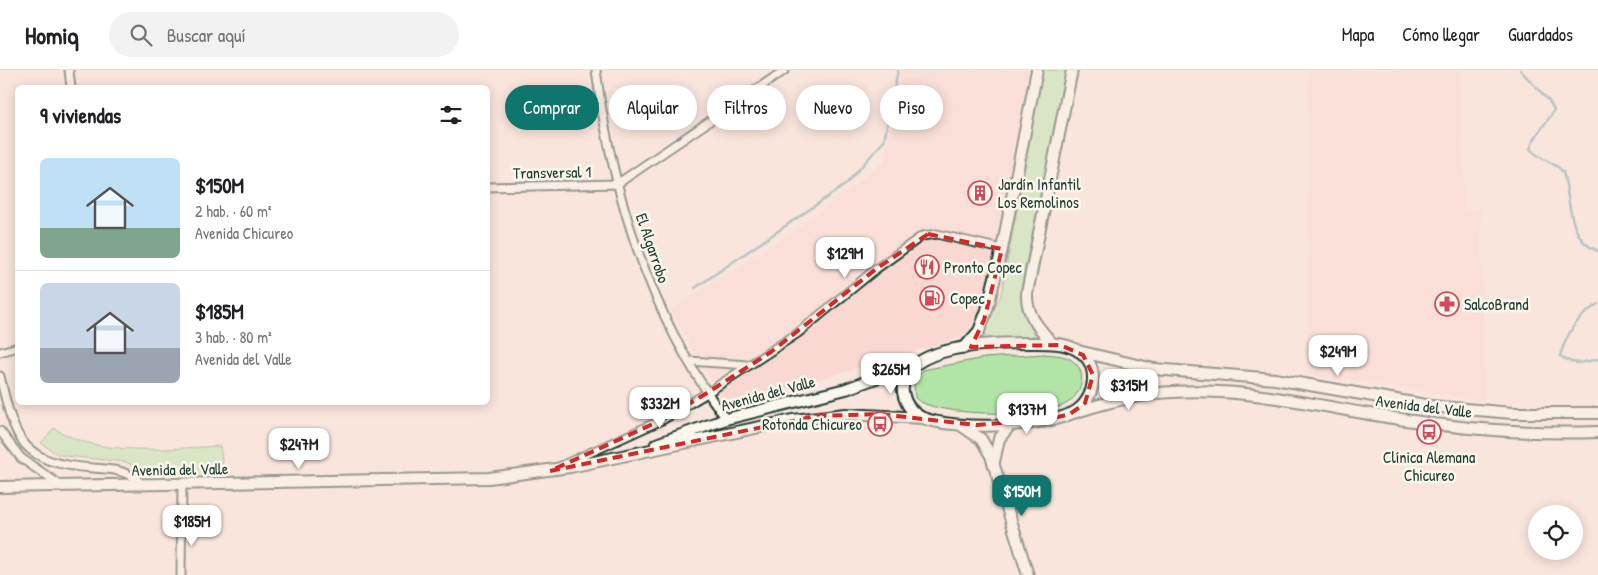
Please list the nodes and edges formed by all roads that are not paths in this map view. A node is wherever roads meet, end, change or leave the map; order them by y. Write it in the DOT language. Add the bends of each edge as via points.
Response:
graph roads {
  1 [pos="69,70"];
  2 [pos="596,70"];
  3 [pos="785,70"];
  4 [pos="1037,70"];
  5 [pos="1072,70"];
  6 [pos="71,85"];
  7 [pos="617,184"];
  8 [pos="490,187"];
  9 [pos="1002,249"];
  10 [pos="1052,344"];
  11 [pos="15,348"];
  12 [pos="964,348"];
  13 [pos="1078,350"];
  14 [pos="0,352"];
  15 [pos="689,361"];
  16 [pos="915,364"];
  17 [pos="750,365"];
  18 [pos="0,376"];
  19 [pos="707,393"];
  20 [pos="1598,413"];
  21 [pos="1070,414"];
  22 [pos="923,418"];
  23 [pos="726,419"];
  24 [pos="956,423"];
  25 [pos="1011,424"];
  26 [pos="0,431"];
  27 [pos="1598,432"];
  28 [pos="600,461"];
  29 [pos="994,466"];
  30 [pos="550,470"];
  31 [pos="143,484"];
  32 [pos="182,484"];
  33 [pos="60,485"];
  34 [pos="0,487"];
  35 [pos="181,575"];
  36 [pos="1028,575"];
  1 -- 6 [label="street"];
  2 -- 7 [label="street, El Algarrobo"];
  3 -- 7 [label="street"];
  4 -- 9 [label="main road"];
  5 -- 10 [label="main road" via="1027,293 1032,318"];
  7 -- 8 [label="street, Transversal 1"];
  7 -- 15 [label="street, El Algarrobo" via="657,303"];
  9 -- 12 [label="main road" via="984,320"];
  9 -- 17 [label="street" via="937,234 922,236"];
  10 -- 12 [label="main road, Avenida del Valle" via="1013,343"];
  10 -- 13 [label="main road, Avenida del Valle"];
  11 -- 14 [label="street"];
  12 -- 16 [label="main road, Avenida del Valle"];
  13 -- 20 [label="main road, Avenida del Valle" via="1154,369 1275,379 1431,406 1512,413"];
  13 -- 21 [label="main road" via="1089,362 1093,381 1085,403"];
  15 -- 17 [label="street"];
  15 -- 19 [label="street, El Algarrobo"];
  16 -- 22 [label="main road" via="905,377 904,393 910,408"];
  16 -- 23 [label="main road, Avenida del Valle" via="846,389"];
  17 -- 19 [label="street"];
  18 -- 31 [label="street" via="14,429 22,443 33,452 68,466 125,471"];
  19 -- 23 [label="street, El Algarrobo"];
  19 -- 30 [label="street" via="664,419"];
  21 -- 25 [label="main road, Avenida del Valle"];
  21 -- 27 [label="main road, Avenida del Valle" via="1139,396 1203,392 1287,400 1457,426 1510,431"];
  22 -- 24 [label="main road, Avenida del Valle"];
  22 -- 28 [label="main road, Avenida del Valle" via="863,414 800,418"];
  23 -- 28 [label="main road, Avenida del Valle"];
  24 -- 25 [label="main road, Avenida del Valle"];
  24 -- 29 [label="main road" via="980,439"];
  25 -- 29 [label="main road" via="999,439"];
  26 -- 33 [label="street" via="21,458"];
  28 -- 30 [label="main road, Avenida del Valle"];
  29 -- 36 [label="main road"];
  30 -- 32 [label="main road, Avenida del Valle" via="457,480"];
  31 -- 32 [label="main road, Avenida del Valle"];
  31 -- 33 [label="main road, Avenida del Valle"];
  32 -- 35 [label="street"];
  33 -- 34 [label="main road, Avenida del Valle"];
}
